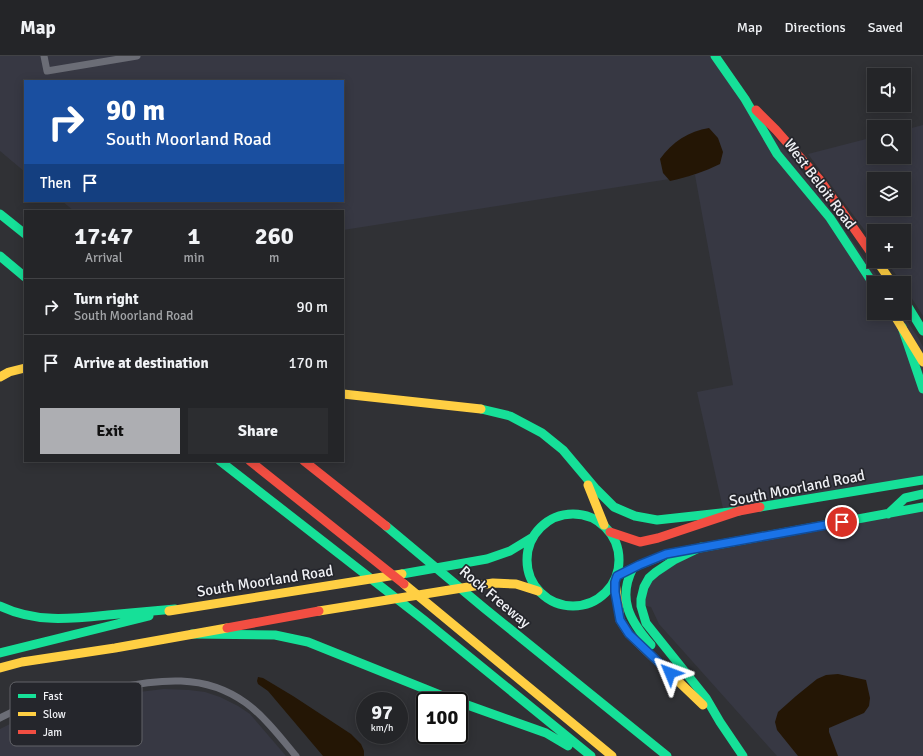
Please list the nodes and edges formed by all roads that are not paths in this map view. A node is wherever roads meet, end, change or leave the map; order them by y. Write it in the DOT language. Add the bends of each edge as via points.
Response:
graph roads {
  1 [pos="44,56"];
  2 [pos="137,56"];
  3 [pos="715,56"];
  4 [pos="745,99"];
  5 [pos="0,214"];
  6 [pos="24,233"];
  7 [pos="867,247"];
  8 [pos="0,256"];
  9 [pos="24,275"];
  10 [pos="868,276"];
  11 [pos="911,311"];
  12 [pos="898,320"];
  13 [pos="902,327"];
  14 [pos="923,331"];
  15 [pos="923,362"];
  16 [pos="24,368"];
  17 [pos="0,377"];
  18 [pos="923,389"];
  19 [pos="344,394"];
  20 [pos="221,462"];
  21 [pos="251,462"];
  22 [pos="305,462"];
  23 [pos="578,468"];
  24 [pos="921,479"];
  25 [pos="923,494"];
  26 [pos="923,507"];
  27 [pos="739,511"];
  28 [pos="888,514"];
  29 [pos="607,528"];
  30 [pos="533,537"];
  31 [pos="701,547"];
  32 [pos="634,568"];
  33 [pos="616,579"];
  34 [pos="538,591"];
  35 [pos="0,606"];
  36 [pos="175,609"];
  37 [pos="192,634"];
  38 [pos="0,653"];
  39 [pos="0,668"];
  40 [pos="142,683"];
  41 [pos="433,692"];
  42 [pos="690,693"];
  43 [pos="468,705"];
  44 [pos="10,713"];
  45 [pos="0,718"];
  46 [pos="720,722"];
  47 [pos="296,756"];
  48 [pos="585,756"];
  49 [pos="591,756"];
  50 [pos="612,756"];
  51 [pos="667,756"];
  52 [pos="743,756"];
  1 -- 2 [label="street" via="47,71"];
  3 -- 4 [label="main road, West Beloit Road"];
  4 -- 7 [label="main road, West Beloit Road" via="820,180"];
  4 -- 10 [label="main road, West Beloit Road" via="777,154 830,218"];
  5 -- 6 [label="main road"];
  8 -- 9 [label="main road"];
  11 -- 14 [label="main road"];
  12 -- 13 [label="main road"];
  13 -- 15 [label="main road"];
  13 -- 18 [label="main road"];
  16 -- 17 [label="main road"];
  19 -- 23 [label="main road" via="478,408 510,416 542,432 563,450"];
  20 -- 49 [label="main road" via="424,620"];
  21 -- 50 [label="main road" via="444,616"];
  22 -- 51 [label="main road, Rock Freeway"];
  23 -- 27 [label="main road" via="614,507 635,516 656,520"];
  23 -- 29 [label="main road"];
  24 -- 27 [label="main road, South Moorland Road"];
  25 -- 28 [label="main road" via="905,498"];
  26 -- 28 [label="main road"];
  27 -- 29 [label="main road, South Moorland Road" via="640,542"];
  28 -- 31 [label="main road"];
  29 -- 30 [label="main road" via="592,518 566,514 542,526"];
  29 -- 33 [label="main road" via="617,546 620,561"];
  30 -- 34 [label="main road" via="528,550 527,565"];
  30 -- 36 [label="main road, South Moorland Road" via="510,551 487,559"];
  31 -- 32 [label="main road" via="666,554"];
  31 -- 46 [label="main road" via="657,571 644,585 640,597 646,623 706,698"];
  32 -- 33 [label="main road"];
  32 -- 42 [label="main road" via="626,582 627,602 632,620"];
  33 -- 34 [label="main road" via="606,594 579,607 564,606"];
  33 -- 42 [label="main road" via="620,620 629,634"];
  34 -- 37 [label="main road" via="513,582 493,583"];
  35 -- 36 [label="main road" via="6,610 38,618 70,619"];
  36 -- 38 [label="main road, South Moorland Road"];
  37 -- 39 [label="main road" via="22,662"];
  37 -- 41 [label="main road" via="276,635 308,642"];
  40 -- 47 [label="street" via="188,680 219,688 247,703"];
  42 -- 46 [label="main road"];
  43 -- 48 [label="main road" via="546,733"];
  44 -- 45 [label="street"];
  46 -- 52 [label="main road"];
}
